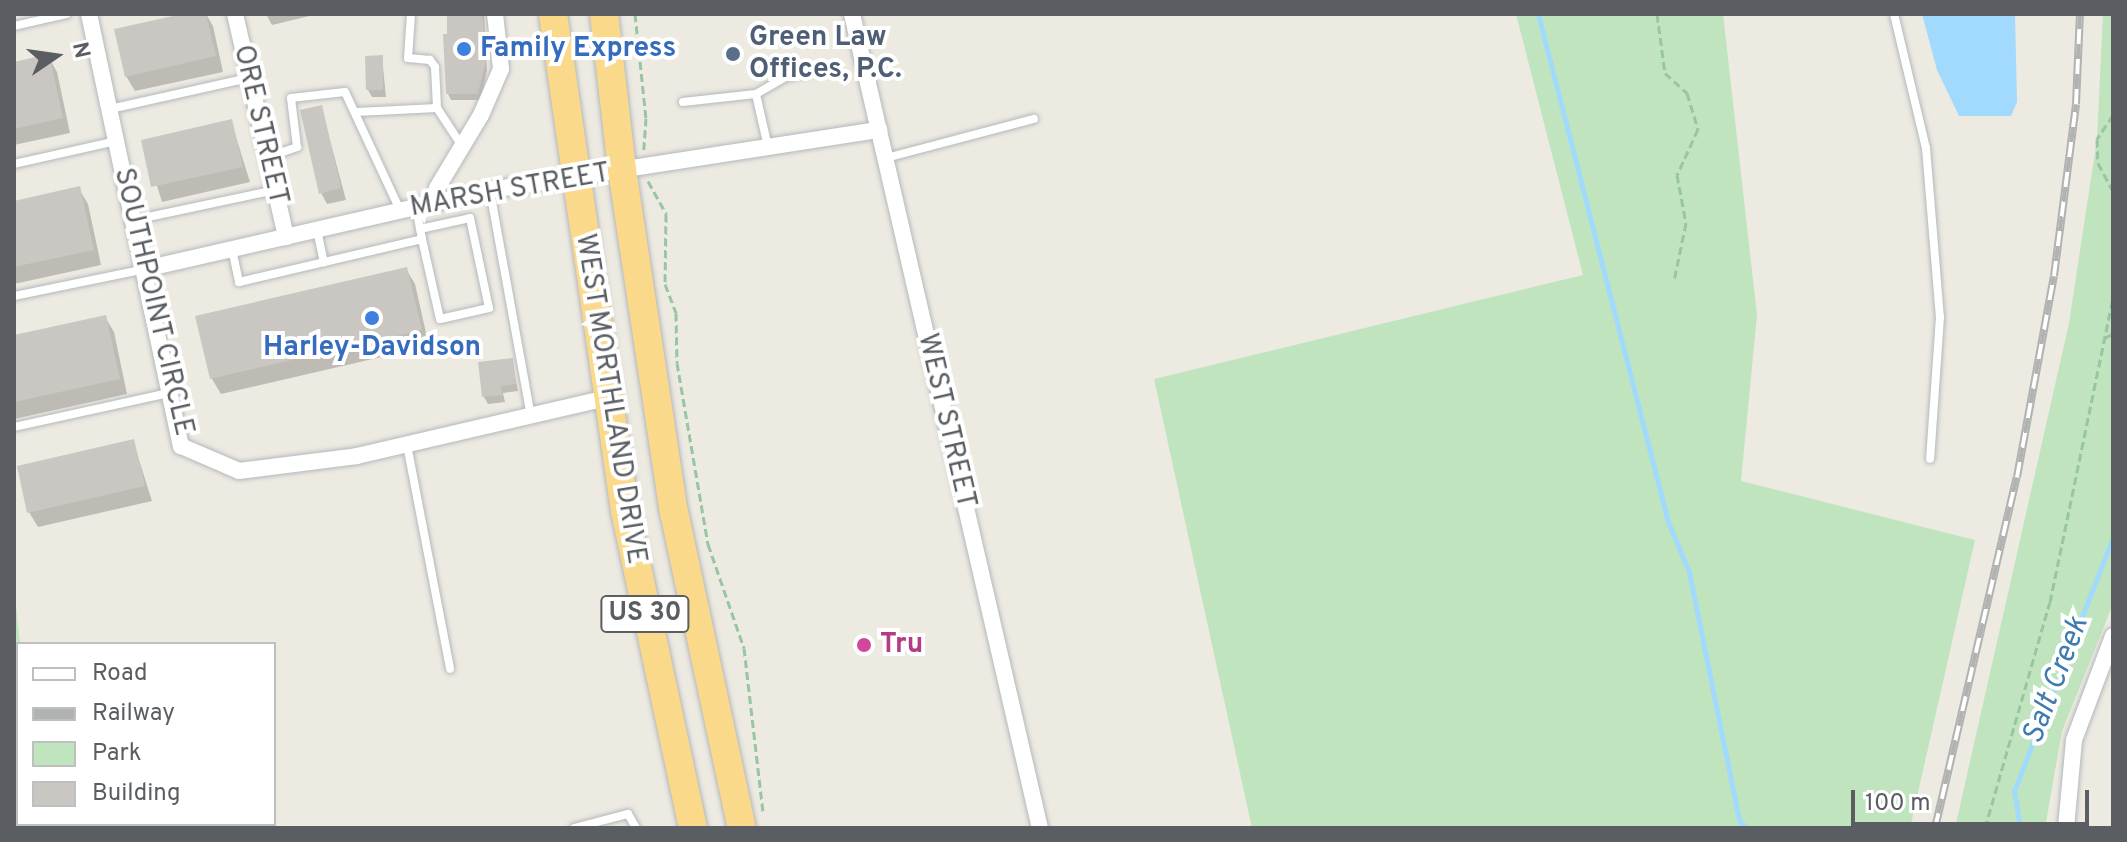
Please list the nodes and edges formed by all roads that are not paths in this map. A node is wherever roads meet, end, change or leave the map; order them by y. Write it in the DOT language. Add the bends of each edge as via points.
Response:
graph roads {
  1 [pos="67,14"];
  2 [pos="89,14"];
  3 [pos="235,14"];
  4 [pos="411,14"];
  5 [pos="495,14"];
  6 [pos="553,14"];
  7 [pos="604,14"];
  8 [pos="852,14"];
  9 [pos="1894,14"];
  10 [pos="14,26"];
  11 [pos="824,69"];
  12 [pos="249,78"];
  13 [pos="756,94"];
  14 [pos="683,102"];
  15 [pos="437,108"];
  16 [pos="110,109"];
  17 [pos="356,112"];
  18 [pos="1034,119"];
  19 [pos="879,130"];
  20 [pos="117,141"];
  21 [pos="462,146"];
  22 [pos="769,148"];
  23 [pos="267,157"];
  24 [pos="886,158"];
  25 [pos="14,164"];
  26 [pos="634,168"];
  27 [pos="576,177"];
  28 [pos="275,190"];
  29 [pos="490,190"];
  30 [pos="435,203"];
  31 [pos="408,209"];
  32 [pos="134,220"];
  33 [pos="317,230"];
  34 [pos="421,234"];
  35 [pos="286,237"];
  36 [pos="232,249"];
  37 [pos="324,262"];
  38 [pos="145,269"];
  39 [pos="14,296"];
  40 [pos="170,393"];
  41 [pos="607,398"];
  42 [pos="531,416"];
  43 [pos="14,427"];
  44 [pos="406,444"];
  45 [pos="1930,459"];
  46 [pos="2113,636"];
  47 [pos="450,669"];
  48 [pos="752,822"];
  49 [pos="574,828"];
  50 [pos="636,828"];
  51 [pos="693,828"];
  52 [pos="1040,828"];
  53 [pos="2066,828"];
  1 -- 10 [label="lane"];
  2 -- 16 [label="street, SOUTHPOINT CIRCLE"];
  3 -- 12 [label="street, ORE STREET"];
  4 -- 15 [label="lane" via="408,58 430,60 435,67"];
  5 -- 21 [label="street" via="501,69"];
  6 -- 27 [label="highway, WEST MORTHLAND DRIVE / US 30"];
  7 -- 26 [label="highway, WEST MORTHLAND DRIVE / US 30"];
  8 -- 19 [label="street, WEST STREET"];
  9 -- 45 [label="lane" via="1926,148 1940,317"];
  11 -- 13 [label="lane" via="786,77"];
  12 -- 16 [label="lane"];
  12 -- 23 [label="street, ORE STREET"];
  13 -- 14 [label="lane"];
  13 -- 22 [label="lane"];
  15 -- 17 [label="lane"];
  15 -- 21 [label="lane"];
  16 -- 20 [label="street, SOUTHPOINT CIRCLE"];
  17 -- 23 [label="lane" via="345,92 337,89 291,98 297,147"];
  17 -- 31 [label="lane"];
  18 -- 24 [label="lane"];
  19 -- 22 [label="street, MARSH STREET"];
  19 -- 24 [label="street, WEST STREET"];
  20 -- 25 [label="lane"];
  20 -- 32 [label="street, SOUTHPOINT CIRCLE"];
  21 -- 30 [label="street" via="437,188"];
  22 -- 26 [label="street, MARSH STREET"];
  23 -- 28 [label="street, ORE STREET"];
  24 -- 52 [label="street, WEST STREET"];
  26 -- 27 [label="street, MARSH STREET"];
  26 -- 48 [label="highway, WEST MORTHLAND DRIVE / US 30" via="674,512"];
  27 -- 29 [label="street, MARSH STREET"];
  27 -- 41 [label="highway, WEST MORTHLAND DRIVE / US 30"];
  28 -- 32 [label="lane"];
  28 -- 35 [label="street, ORE STREET"];
  29 -- 30 [label="street, MARSH STREET"];
  29 -- 42 [label="lane"];
  30 -- 31 [label="street, MARSH STREET"];
  31 -- 33 [label="street, MARSH STREET"];
  31 -- 34 [label="lane"];
  32 -- 38 [label="street, SOUTHPOINT CIRCLE"];
  33 -- 35 [label="street, MARSH STREET"];
  33 -- 37 [label="lane"];
  34 -- 34 [label="lane" via="440,319 489,308 470,218"];
  34 -- 37 [label="lane"];
  35 -- 36 [label="street, MARSH STREET"];
  36 -- 37 [label="lane" via="239,282"];
  36 -- 38 [label="street, MARSH STREET"];
  38 -- 39 [label="lane"];
  38 -- 40 [label="street, SOUTHPOINT CIRCLE"];
  40 -- 43 [label="lane"];
  40 -- 44 [label="street, SOUTHPOINT CIRCLE" via="181,446 239,471"];
  41 -- 42 [label="street, SOUTHPOINT CIRCLE"];
  41 -- 51 [label="highway, WEST MORTHLAND DRIVE / US 30" via="645,615"];
  42 -- 44 [label="street, SOUTHPOINT CIRCLE"];
  44 -- 47 [label="lane"];
  46 -- 53 [label="street" via="2074,740"];
  49 -- 50 [label="lane" via="628,814"];
}
